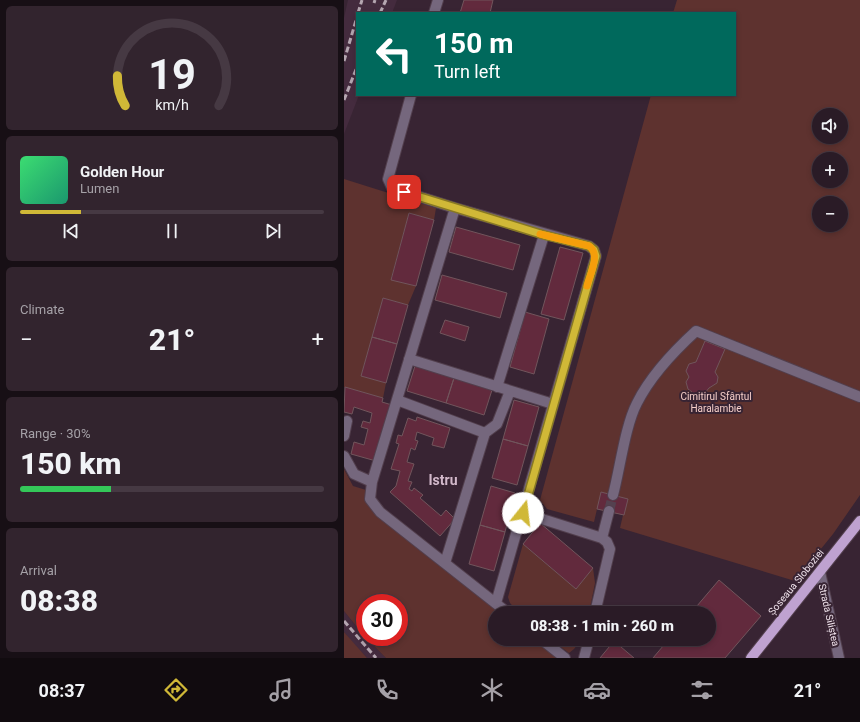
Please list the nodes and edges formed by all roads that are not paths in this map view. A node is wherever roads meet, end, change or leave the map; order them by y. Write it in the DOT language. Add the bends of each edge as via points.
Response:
graph roads {
  1 [pos="438,0"];
  2 [pos="434,12"];
  3 [pos="411,96"];
  4 [pos="455,208"];
  5 [pos="544,235"];
  6 [pos="410,359"];
  7 [pos="497,387"];
  8 [pos="510,390"];
  9 [pos="860,398"];
  10 [pos="397,400"];
  11 [pos="553,404"];
  12 [pos="347,421"];
  13 [pos="485,433"];
  14 [pos="344,436"];
  15 [pos="344,456"];
  16 [pos="372,482"];
  17 [pos="613,495"];
  18 [pos="609,511"];
  19 [pos="523,513"];
  20 [pos="860,521"];
  21 [pos="602,538"];
  22 [pos="445,563"];
  23 [pos="820,572"];
  24 [pos="496,603"];
  25 [pos="500,606"];
  26 [pos="597,606"];
  27 [pos="550,646"];
  28 [pos="587,646"];
  29 [pos="565,658"];
  30 [pos="584,658"];
  31 [pos="751,658"];
  32 [pos="839,658"];
  1 -- 2 [label="street"];
  3 -- 4 [label="street" via="388,179 392,188"];
  4 -- 5 [label="street"];
  4 -- 6 [label="street"];
  5 -- 7 [label="street"];
  5 -- 11 [label="street" via="589,246 596,256"];
  6 -- 7 [label="street"];
  6 -- 10 [label="street"];
  7 -- 8 [label="street"];
  8 -- 11 [label="street"];
  8 -- 13 [label="street" via="497,424"];
  9 -- 17 [label="street" via="696,331 675,350 653,377 636,404"];
  10 -- 13 [label="street"];
  10 -- 16 [label="street"];
  11 -- 19 [label="street"];
  12 -- 14 [label="street"];
  13 -- 22 [label="street"];
  15 -- 16 [label="street" via="354,474"];
  16 -- 22 [label="street" via="370,499 380,512"];
  18 -- 21 [label="street"];
  19 -- 21 [label="street"];
  19 -- 24 [label="street"];
  20 -- 23 [label="main road, Șoseaua Sloboziei"];
  21 -- 26 [label="street" via="610,549"];
  22 -- 24 [label="street"];
  23 -- 31 [label="main road, Șoseaua Sloboziei"];
  23 -- 32 [label="street, Strada Siliștea"];
  24 -- 25 [label="street"];
  27 -- 29 [label="street"];
  28 -- 30 [label="street"];
}
